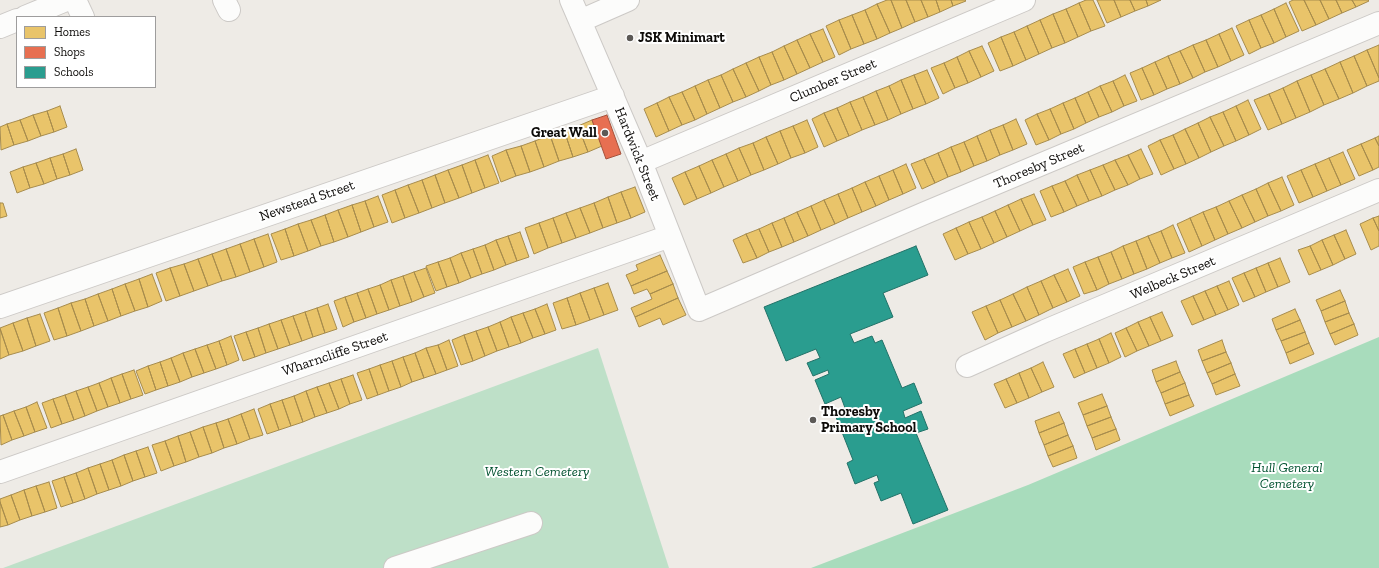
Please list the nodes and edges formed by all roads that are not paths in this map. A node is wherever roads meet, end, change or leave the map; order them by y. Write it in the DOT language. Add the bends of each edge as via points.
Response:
graph roads {
  1 [pos="66,0"];
  2 [pos="75,0"];
  3 [pos="571,0"];
  4 [pos="628,0"];
  5 [pos="1024,0"];
  6 [pos="27,16"];
  7 [pos="83,16"];
  8 [pos="16,20"];
  9 [pos="580,20"];
  10 [pos="1379,23"];
  11 [pos="0,27"];
  12 [pos="613,96"];
  13 [pos="641,162"];
  14 [pos="1379,190"];
  15 [pos="670,236"];
  16 [pos="0,307"];
  17 [pos="699,310"];
  18 [pos="967,366"];
  19 [pos="0,472"];
  20 [pos="531,523"];
  21 [pos="395,568"];
  1 -- 6 [label="street"];
  2 -- 7 [label="street"];
  3 -- 9 [label="street, Hardwick Street"];
  4 -- 9 [label="street"];
  5 -- 13 [label="street, Clumber Street"];
  8 -- 11 [label="street"];
  9 -- 12 [label="street, Hardwick Street"];
  10 -- 17 [label="street, Thoresby Street"];
  12 -- 13 [label="street, Hardwick Street"];
  12 -- 16 [label="street, Newstead Street"];
  13 -- 15 [label="street, Hardwick Street"];
  14 -- 18 [label="street, Welbeck Street"];
  15 -- 17 [label="street, Hardwick Street"];
  15 -- 19 [label="street, Wharncliffe Street"];
  20 -- 21 [label="street"];
}
